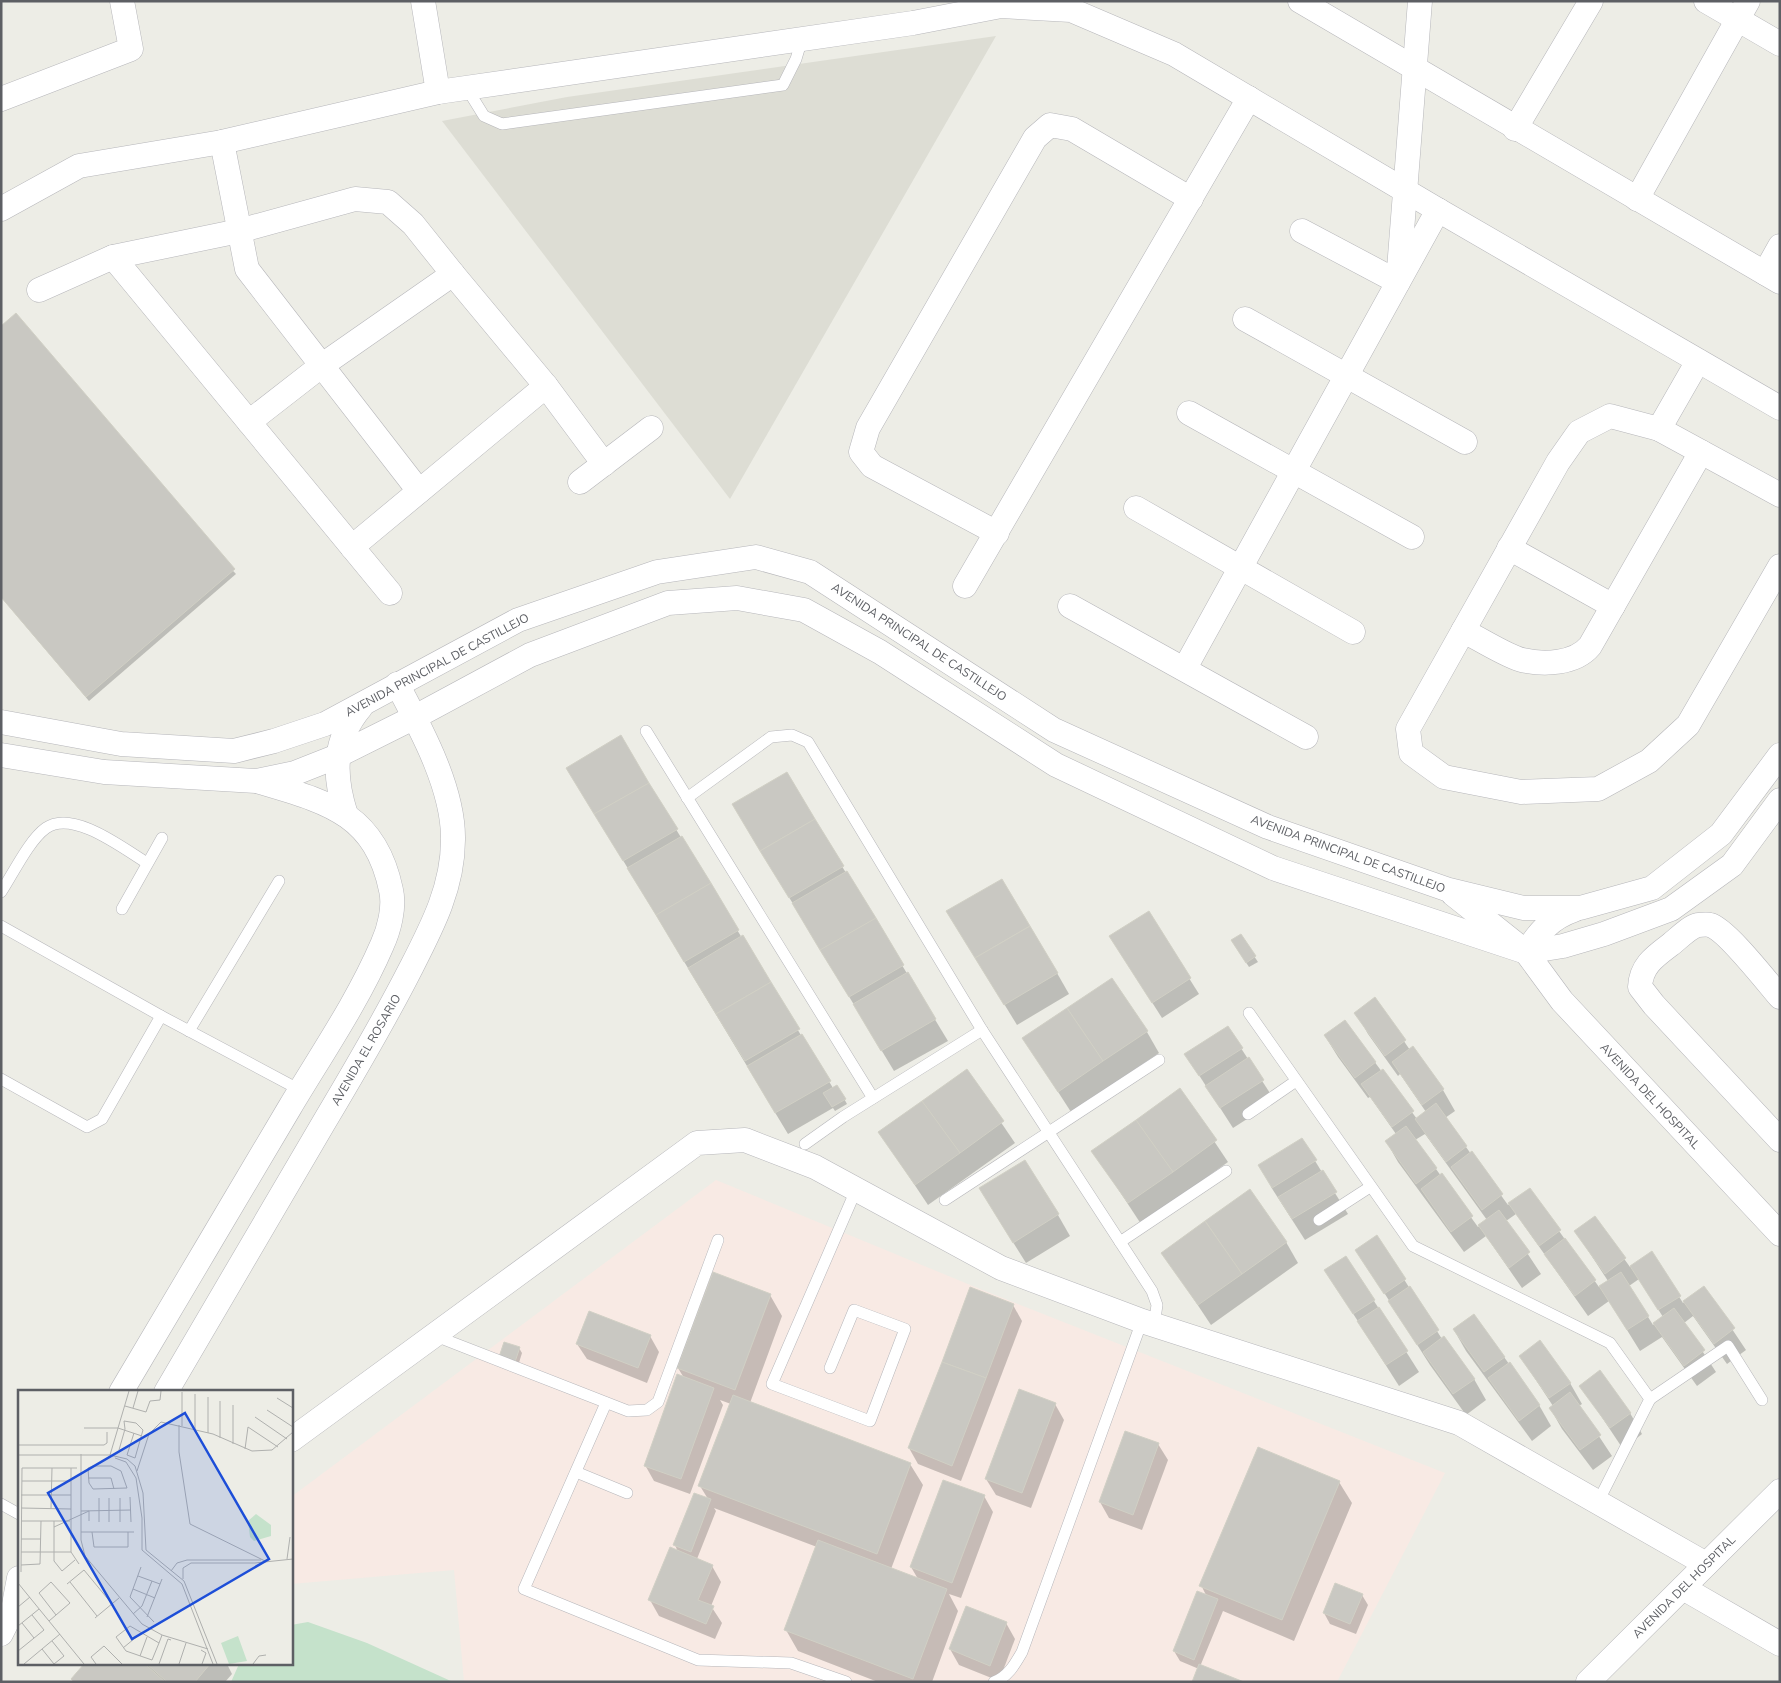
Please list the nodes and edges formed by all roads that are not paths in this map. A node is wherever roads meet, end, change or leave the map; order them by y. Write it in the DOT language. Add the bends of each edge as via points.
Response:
graph roads {
  1 [pos="122,1"];
  2 [pos="423,1"];
  3 [pos="1300,1"];
  4 [pos="1420,1"];
  5 [pos="1433,1"];
  6 [pos="1591,1"];
  7 [pos="1706,1"];
  8 [pos="1742,10"];
  9 [pos="1418,28"];
  10 [pos="802,39"];
  11 [pos="1780,44"];
  12 [pos="1408,63"];
  13 [pos="466,87"];
  14 [pos="438,92"];
  15 [pos="1249,98"];
  16 [pos="1,99"];
  17 [pos="1514,128"];
  18 [pos="222,142"];
  19 [pos="1405,191"];
  20 [pos="1637,199"];
  21 [pos="1191,200"];
  22 [pos="1,209"];
  23 [pos="1438,210"];
  24 [pos="239,231"];
  25 [pos="1302,231"];
  26 [pos="1780,246"];
  27 [pos="113,257"];
  28 [pos="454,274"];
  29 [pos="1772,277"];
  30 [pos="1398,282"];
  31 [pos="38,290"];
  32 [pos="1245,319"];
  33 [pos="1698,361"];
  34 [pos="321,366"];
  35 [pos="1346,376"];
  36 [pos="546,386"];
  37 [pos="1780,408"];
  38 [pos="1190,413"];
  39 [pos="249,422"];
  40 [pos="651,428"];
  41 [pos="1659,429"];
  42 [pos="1465,442"];
  43 [pos="1701,452"];
  44 [pos="604,464"];
  45 [pos="1293,472"];
  46 [pos="580,482"];
  47 [pos="419,491"];
  48 [pos="1780,495"];
  49 [pos="1136,508"];
  50 [pos="997,533"];
  51 [pos="1412,537"];
  52 [pos="352,547"];
  53 [pos="1509,548"];
  54 [pos="1780,566"];
  55 [pos="1241,567"];
  56 [pos="965,586"];
  57 [pos="390,593"];
  58 [pos="1070,606"];
  59 [pos="1613,606"];
  60 [pos="1463,631"];
  61 [pos="1353,632"];
  62 [pos="1185,668"];
  63 [pos="397,684"];
  64 [pos="366,701"];
  65 [pos="414,717"];
  66 [pos="1,722"];
  67 [pos="646,731"];
  68 [pos="1306,737"];
  69 [pos="1,755"];
  70 [pos="338,755"];
  71 [pos="1780,755"];
  72 [pos="256,781"];
  73 [pos="687,798"];
  74 [pos="1780,800"];
  75 [pos="346,815"];
  76 [pos="162,838"];
  77 [pos="147,863"];
  78 [pos="279,881"];
  79 [pos="1449,890"];
  80 [pos="1,892"];
  81 [pos="1580,908"];
  82 [pos="122,909"];
  83 [pos="1,926"];
  84 [pos="1526,952"];
  85 [pos="1780,997"];
  86 [pos="1249,1014"];
  87 [pos="161,1016"];
  88 [pos="982,1030"];
  89 [pos="189,1031"];
  90 [pos="1159,1060"];
  91 [pos="1,1079"];
  92 [pos="1296,1081"];
  93 [pos="300,1090"];
  94 [pos="873,1098"];
  95 [pos="1248,1114"];
  96 [pos="1048,1132"];
  97 [pos="1780,1140"];
  98 [pos="805,1144"];
  99 [pos="1226,1171"];
  100 [pos="1370,1187"];
  101 [pos="856,1190"];
  102 [pos="945,1200"];
  103 [pos="1319,1220"];
  104 [pos="1780,1234"];
  105 [pos="718,1240"];
  106 [pos="1120,1242"];
  107 [pos="1148,1323"];
  108 [pos="433,1335"];
  109 [pos="830,1368"];
  110 [pos="122,1390"];
  111 [pos="167,1390"];
  112 [pos="1650,1400"];
  113 [pos="1762,1400"];
  114 [pos="606,1403"];
  115 [pos="292,1439"];
  116 [pos="576,1472"];
  117 [pos="1780,1491"];
  118 [pos="627,1493"];
  119 [pos="1598,1502"];
  120 [pos="1,1504"];
  121 [pos="18,1513"];
  122 [pos="1706,1564"];
  123 [pos="18,1584"];
  124 [pos="1683,1588"];
  125 [pos="11,1622"];
  126 [pos="1780,1644"];
  127 [pos="846,1682"];
  128 [pos="994,1682"];
  129 [pos="1588,1682"];
  1 -- 16 [label="street" via="131,50"];
  2 -- 14 [label="street"];
  3 -- 12 [label="street"];
  4 -- 9 [label="street"];
  5 -- 9 [label="street"];
  6 -- 17 [label="street"];
  7 -- 8 [label="street"];
  8 -- 11 [label="street"];
  8 -- 20 [label="street"];
  9 -- 12 [label="street"];
  10 -- 13 [label="street"];
  10 -- 13 [label="lane" via="783,85 502,124 484,116"];
  10 -- 15 [label="street" via="1001,6 1071,10 1174,54"];
  12 -- 17 [label="street"];
  12 -- 19 [label="street"];
  13 -- 14 [label="street"];
  14 -- 18 [label="street"];
  15 -- 19 [label="street"];
  15 -- 21 [label="street"];
  17 -- 20 [label="street"];
  18 -- 22 [label="street" via="78,166"];
  18 -- 24 [label="street"];
  19 -- 23 [label="street"];
  19 -- 30 [label="street"];
  20 -- 29 [label="street"];
  21 -- 50 [label="street"];
  21 -- 50 [label="street" via="1072,129 1050,125 1036,138 868,428 861,452 872,466"];
  23 -- 30 [label="street"];
  23 -- 33 [label="street"];
  24 -- 27 [label="street"];
  24 -- 28 [label="street" via="355,199 388,202 413,224"];
  24 -- 34 [label="street" via="247,269"];
  25 -- 30 [label="street"];
  26 -- 29 [label="street"];
  27 -- 31 [label="street"];
  27 -- 39 [label="street"];
  28 -- 34 [label="street"];
  28 -- 36 [label="street"];
  30 -- 35 [label="street"];
  32 -- 35 [label="street"];
  33 -- 37 [label="street"];
  33 -- 41 [label="street"];
  34 -- 39 [label="street"];
  34 -- 47 [label="street"];
  35 -- 42 [label="street"];
  35 -- 45 [label="street"];
  36 -- 44 [label="street"];
  36 -- 47 [label="street"];
  38 -- 45 [label="street"];
  39 -- 52 [label="street"];
  40 -- 44 [label="street"];
  41 -- 43 [label="street"];
  41 -- 53 [label="street" via="1610,416 1579,432"];
  43 -- 48 [label="street"];
  43 -- 59 [label="street"];
  44 -- 46 [label="street"];
  45 -- 51 [label="street"];
  45 -- 55 [label="street"];
  47 -- 52 [label="street"];
  49 -- 55 [label="street"];
  50 -- 56 [label="street"];
  52 -- 57 [label="street"];
  53 -- 59 [label="street"];
  53 -- 60 [label="street"];
  54 -- 60 [label="street" via="1688,725 1649,761 1598,789 1521,792 1444,777 1410,753 1408,729"];
  55 -- 61 [label="street"];
  55 -- 62 [label="street"];
  58 -- 62 [label="street"];
  59 -- 60 [label="street" via="1583,654 1566,660 1521,660"];
  62 -- 68 [label="street"];
  63 -- 64 [label="street, AVENIDA PRINCIPAL DE CASTILLEJO"];
  63 -- 65 [label="street, AVENIDA EL ROSARIO"];
  63 -- 79 [label="street, AVENIDA PRINCIPAL DE CASTILLEJO" via="518,620 657,572 756,558 810,572 1054,730 1268,827"];
  64 -- 66 [label="street, AVENIDA PRINCIPAL DE CASTILLEJO" via="325,724 234,751 121,744"];
  64 -- 70 [label="street" via="349,721"];
  65 -- 70 [label="street"];
  65 -- 84 [label="street" via="530,656 668,603 737,598 804,610 880,652 1056,765 1273,868"];
  65 -- 111 [label="street, AVENIDA EL ROSARIO" via="439,773 451,813 453,840 446,891 389,1012"];
  67 -- 73 [label="lane"];
  69 -- 72 [label="street" via="104,772"];
  70 -- 72 [label="street" via="295,773"];
  70 -- 75 [label="street" via="341,800"];
  71 -- 81 [label="street, AVENIDA PRINCIPAL DE CASTILLEJO" via="1721,834 1652,888"];
  72 -- 75 [label="street" via="318,799"];
  73 -- 88 [label="lane" via="771,737 792,734 808,742"];
  73 -- 94 [label="lane"];
  74 -- 84 [label="street" via="1732,864 1671,909 1604,934"];
  75 -- 93 [label="street" via="378,848 392,891 390,920 382,945"];
  76 -- 77 [label="lane"];
  77 -- 80 [label="lane" via="83,825 62,823 47,827 37,836"];
  77 -- 82 [label="lane"];
  78 -- 89 [label="lane"];
  79 -- 81 [label="street, AVENIDA PRINCIPAL DE CASTILLEJO" via="1524,908"];
  79 -- 84 [label="street, AVENIDA DEL HOSPITAL"];
  81 -- 84 [label="street" via="1553,919"];
  83 -- 87 [label="lane"];
  84 -- 104 [label="street, AVENIDA DEL HOSPITAL" via="1562,1001"];
  85 -- 97 [label="street" via="1732,942 1710,925 1697,926 1656,955 1640,977 1640,987 1654,1005"];
  86 -- 92 [label="lane"];
  87 -- 89 [label="lane"];
  87 -- 91 [label="lane" via="102,1120 87,1127"];
  88 -- 94 [label="lane"];
  88 -- 96 [label="lane"];
  89 -- 93 [label="lane"];
  90 -- 96 [label="lane"];
  92 -- 95 [label="lane"];
  92 -- 100 [label="lane"];
  93 -- 110 [label="street"];
  94 -- 98 [label="lane"];
  96 -- 102 [label="lane"];
  96 -- 106 [label="lane"];
  99 -- 106 [label="lane"];
  100 -- 103 [label="lane"];
  100 -- 112 [label="lane" via="1413,1246 1610,1344"];
  101 -- 107 [label="street" via="1001,1268"];
  101 -- 108 [label="street" via="816,1167 745,1140 697,1142"];
  101 -- 109 [label="lane" via="772,1384 870,1421 905,1328 854,1310"];
  105 -- 114 [label="lane" via="658,1402 647,1410 628,1411"];
  106 -- 107 [label="lane" via="1152,1290 1158,1305"];
  107 -- 119 [label="street" via="1460,1423"];
  107 -- 128 [label="lane" via="1022,1652 1013,1668"];
  108 -- 114 [label="lane"];
  108 -- 115 [label="street"];
  112 -- 113 [label="lane" via="1728,1346"];
  112 -- 119 [label="lane"];
  114 -- 116 [label="lane"];
  116 -- 118 [label="lane"];
  116 -- 127 [label="lane" via="524,1589 698,1660 791,1663"];
  117 -- 122 [label="street, AVENIDA DEL HOSPITAL"];
  119 -- 122 [label="street"];
  120 -- 121 [label="lane"];
  122 -- 124 [label="street, AVENIDA DEL HOSPITAL"];
  123 -- 125 [label="street"];
  124 -- 126 [label="street"];
  124 -- 129 [label="street, AVENIDA DEL HOSPITAL"];
}
